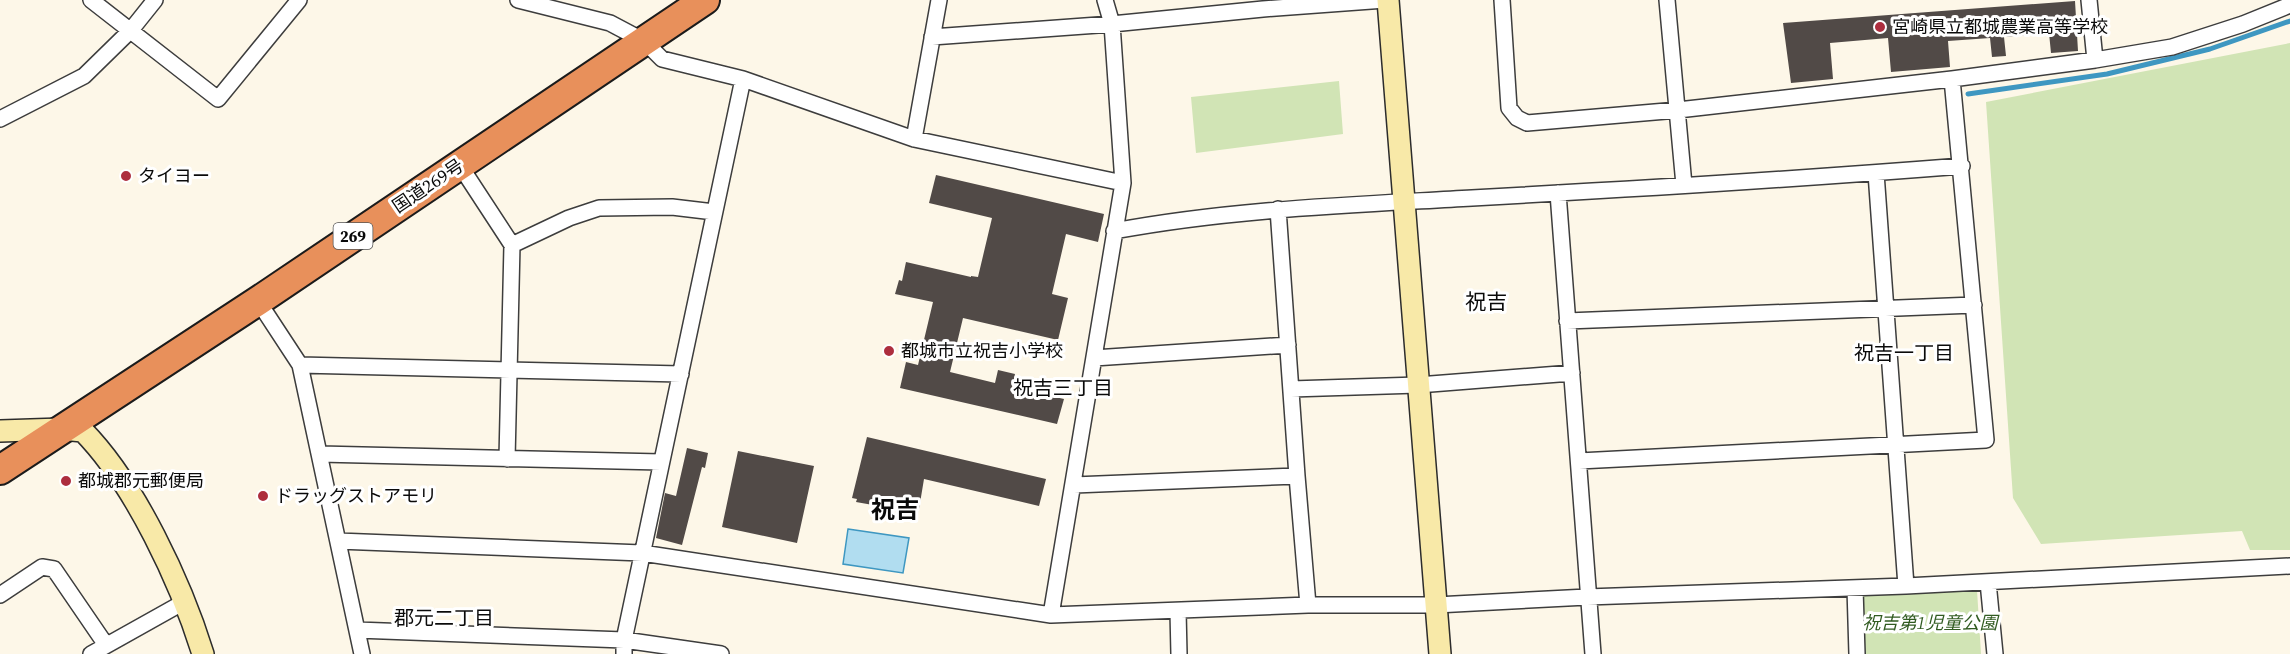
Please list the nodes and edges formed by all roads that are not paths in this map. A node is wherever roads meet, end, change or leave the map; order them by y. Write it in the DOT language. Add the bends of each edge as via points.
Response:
graph roads {
  1 [pos="92,0"];
  2 [pos="156,0"];
  3 [pos="299,0"];
  4 [pos="518,0"];
  5 [pos="705,0"];
  6 [pos="939,0"];
  7 [pos="1105,0"];
  8 [pos="1387,0"];
  9 [pos="1502,0"];
  10 [pos="1667,0"];
  11 [pos="2089,0"];
  12 [pos="1263,4"];
  13 [pos="2290,5"];
  14 [pos="1112,24"];
  15 [pos="131,30"];
  16 [pos="932,37"];
  17 [pos="644,41"];
  18 [pos="2095,60"];
  19 [pos="743,79"];
  20 [pos="1952,79"];
  21 [pos="1678,110"];
  22 [pos="0,119"];
  23 [pos="914,140"];
  24 [pos="459,164"];
  25 [pos="1962,166"];
  26 [pos="1876,173"];
  27 [pos="1124,183"];
  28 [pos="1684,185"];
  29 [pos="1558,193"];
  30 [pos="1405,202"];
  31 [pos="1278,209"];
  32 [pos="714,212"];
  33 [pos="1114,231"];
  34 [pos="512,245"];
  35 [pos="258,301"];
  36 [pos="1974,305"];
  37 [pos="1886,309"];
  38 [pos="1567,321"];
  39 [pos="1288,345"];
  40 [pos="1094,358"];
  41 [pos="300,364"];
  42 [pos="510,369"];
  43 [pos="1572,373"];
  44 [pos="681,374"];
  45 [pos="1418,385"];
  46 [pos="1291,389"];
  47 [pos="61,429"];
  48 [pos="0,431"];
  49 [pos="1896,446"];
  50 [pos="320,454"];
  51 [pos="507,459"];
  52 [pos="1579,461"];
  53 [pos="661,462"];
  54 [pos="0,470"];
  55 [pos="1297,476"];
  56 [pos="1074,485"];
  57 [pos="338,541"];
  58 [pos="642,553"];
  59 [pos="2290,566"];
  60 [pos="1988,582"];
  61 [pos="1906,586"];
  62 [pos="1856,588"];
  63 [pos="0,595"];
  64 [pos="1587,597"];
  65 [pos="184,602"];
  66 [pos="1308,605"];
  67 [pos="1436,605"];
  68 [pos="1178,611"];
  69 [pos="1051,615"];
  70 [pos="357,630"];
  71 [pos="106,645"];
  72 [pos="624,647"];
  73 [pos="91,654"];
  74 [pos="203,654"];
  75 [pos="362,654"];
  76 [pos="721,654"];
  77 [pos="1179,654"];
  78 [pos="1440,654"];
  79 [pos="1593,654"];
  80 [pos="1857,654"];
  81 [pos="1995,654"];
  1 -- 15 [label="street"];
  2 -- 15 [label="street"];
  3 -- 15 [label="street" via="218,99"];
  4 -- 17 [label="street" via="610,23"];
  5 -- 17 [label="highway, 国道269号 / 269"];
  6 -- 16 [label="street"];
  7 -- 14 [label="street"];
  8 -- 12 [label="street"];
  8 -- 30 [label="street"];
  9 -- 21 [label="street" via="1509,108 1517,118 1527,123"];
  10 -- 21 [label="street"];
  11 -- 18 [label="street"];
  12 -- 14 [label="street"];
  13 -- 18 [label="street" via="2172,47"];
  14 -- 16 [label="street"];
  14 -- 27 [label="street"];
  15 -- 22 [label="street" via="84,76"];
  16 -- 23 [label="street"];
  17 -- 19 [label="street" via="662,59"];
  17 -- 24 [label="highway, 国道269号 / 269"];
  18 -- 20 [label="street"];
  19 -- 23 [label="street"];
  19 -- 32 [label="street"];
  20 -- 21 [label="street"];
  20 -- 25 [label="street"];
  21 -- 28 [label="street"];
  23 -- 27 [label="street"];
  24 -- 34 [label="street"];
  24 -- 35 [label="highway, 国道269号 / 269"];
  25 -- 26 [label="street"];
  25 -- 36 [label="street"];
  26 -- 28 [label="street"];
  26 -- 37 [label="street"];
  27 -- 33 [label="street"];
  28 -- 29 [label="street"];
  29 -- 30 [label="street"];
  29 -- 38 [label="street"];
  30 -- 31 [label="street"];
  30 -- 45 [label="street"];
  31 -- 33 [label="street"];
  31 -- 39 [label="street"];
  32 -- 34 [label="street" via="672,207 599,208"];
  32 -- 44 [label="street"];
  33 -- 40 [label="street"];
  34 -- 42 [label="street"];
  35 -- 41 [label="street"];
  35 -- 47 [label="highway, 国道269号 / 269"];
  36 -- 37 [label="street"];
  36 -- 49 [label="street" via="1986,440"];
  37 -- 38 [label="street"];
  37 -- 49 [label="street"];
  38 -- 43 [label="street"];
  39 -- 40 [label="street"];
  39 -- 46 [label="street"];
  40 -- 56 [label="street"];
  41 -- 42 [label="street"];
  41 -- 50 [label="street"];
  42 -- 44 [label="street"];
  42 -- 51 [label="street"];
  43 -- 45 [label="street"];
  43 -- 52 [label="street"];
  44 -- 53 [label="street"];
  45 -- 46 [label="street"];
  45 -- 67 [label="street"];
  46 -- 55 [label="street"];
  47 -- 48 [label="street"];
  47 -- 54 [label="highway, 国道269号 / 269"];
  47 -- 65 [label="street" via="83,431 119,474"];
  49 -- 52 [label="street"];
  49 -- 61 [label="street"];
  50 -- 51 [label="street"];
  50 -- 57 [label="street"];
  51 -- 53 [label="street"];
  52 -- 64 [label="street"];
  53 -- 58 [label="street"];
  55 -- 56 [label="street"];
  55 -- 66 [label="street"];
  56 -- 69 [label="street"];
  57 -- 58 [label="street"];
  57 -- 70 [label="street"];
  58 -- 69 [label="street"];
  58 -- 72 [label="street"];
  59 -- 60 [label="street"];
  60 -- 61 [label="street"];
  60 -- 81 [label="street"];
  61 -- 62 [label="street"];
  62 -- 64 [label="street"];
  62 -- 80 [label="street"];
  63 -- 71 [label="street" via="42,567 54,569"];
  64 -- 67 [label="street"];
  64 -- 79 [label="street"];
  65 -- 71 [label="street"];
  65 -- 74 [label="street"];
  66 -- 67 [label="street"];
  66 -- 68 [label="street"];
  67 -- 78 [label="street"];
  68 -- 69 [label="street"];
  68 -- 77 [label="street"];
  70 -- 72 [label="street"];
  70 -- 75 [label="street"];
  71 -- 73 [label="street"];
  72 -- 76 [label="street"];
}
